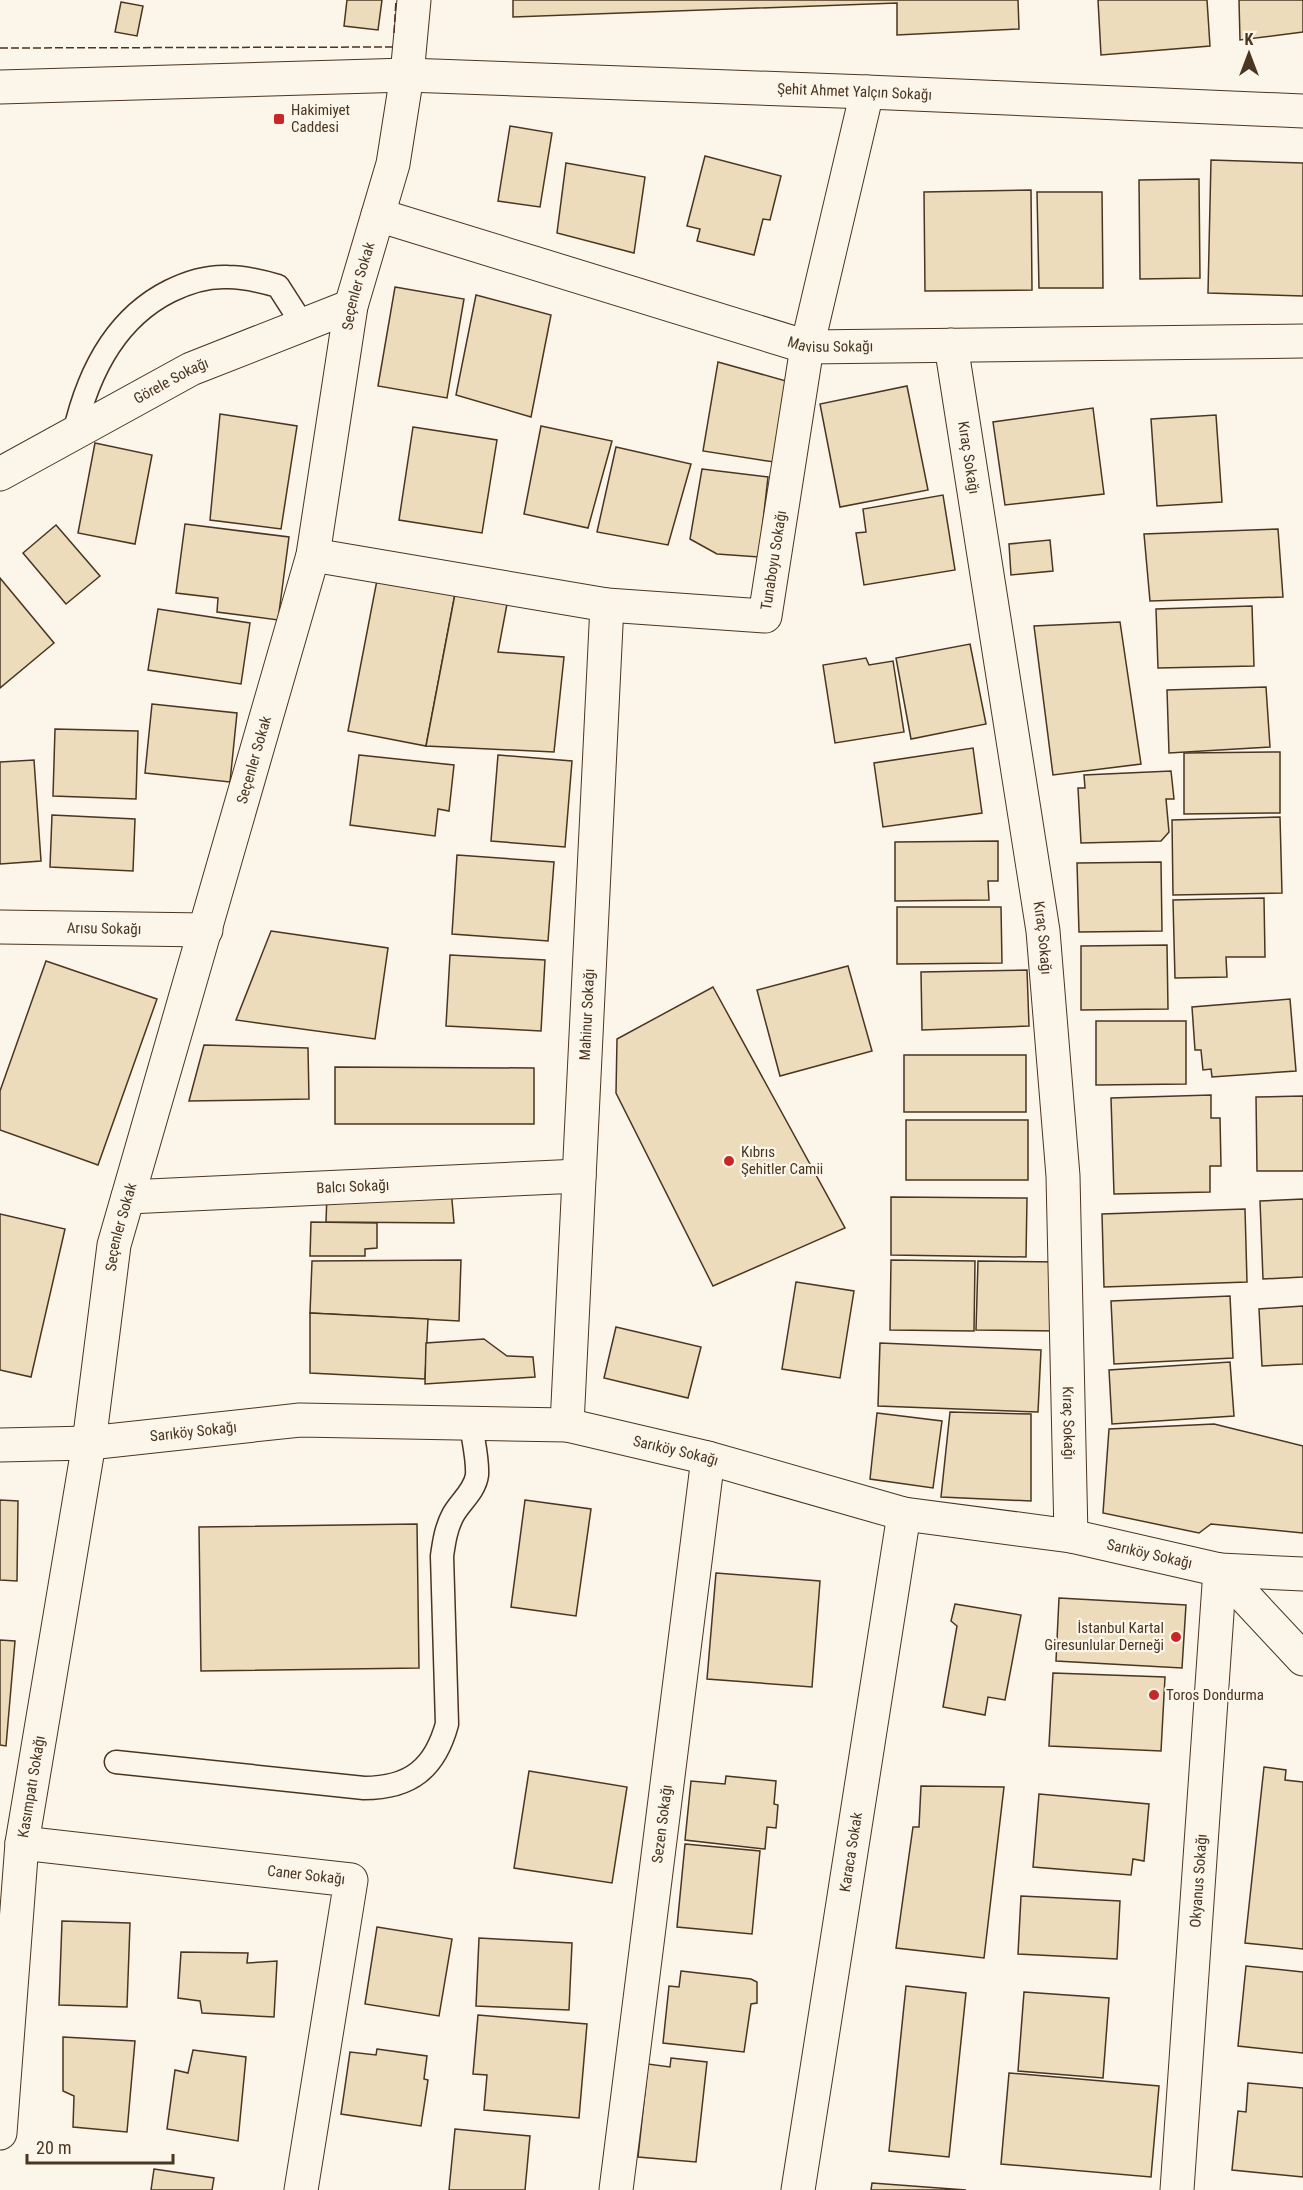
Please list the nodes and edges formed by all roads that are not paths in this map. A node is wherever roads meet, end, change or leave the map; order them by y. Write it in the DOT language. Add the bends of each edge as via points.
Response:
graph roads {
  1 [pos="414,0"];
  2 [pos="407,75"];
  3 [pos="0,87"];
  4 [pos="867,92"];
  5 [pos="1303,111"];
  6 [pos="378,215"];
  7 [pos="351,306"];
  8 [pos="303,325"];
  9 [pos="1303,341"];
  10 [pos="951,345"];
  11 [pos="807,347"];
  12 [pos="74,435"];
  13 [pos="0,474"];
  14 [pos="313,555"];
  15 [pos="607,605"];
  16 [pos="0,927"];
  17 [pos="206,930"];
  18 [pos="579,1176"];
  19 [pos="128,1197"];
  20 [pos="471,1424"];
  21 [pos="567,1425"];
  22 [pos="89,1443"];
  23 [pos="0,1446"];
  24 [pos="708,1458"];
  25 [pos="904,1514"];
  26 [pos="1071,1536"];
  27 [pos="1220,1570"];
  28 [pos="1303,1574"];
  29 [pos="1303,1659"];
  30 [pos="116,1762"];
  31 [pos="22,1843"];
  32 [pos="4,2033"];
  33 [pos="0,2133"];
  34 [pos="301,2190"];
  35 [pos="616,2190"];
  36 [pos="798,2190"];
  37 [pos="1178,2190"];
  1 -- 2 [label="street, Seçenler Sokak"];
  2 -- 3 [label="street"];
  2 -- 4 [label="street, Şehit Ahmet Yalçın Sokağı"];
  2 -- 6 [label="street, Seçenler Sokak" via="393,164"];
  4 -- 5 [label="street, Şehit Ahmet Yalçın Sokağı"];
  4 -- 11 [label="street, Tunaboyu Sokağı"];
  6 -- 7 [label="street, Seçenler Sokak"];
  6 -- 11 [label="street, Mavisu Sokağı"];
  7 -- 8 [label="street, Görele Sokağı"];
  7 -- 14 [label="street, Seçenler Sokak"];
  8 -- 12 [label="street, Görele Sokağı" via="191,369"];
  8 -- 12 [label="lane" via="278,286 226,276 180,286 154,299 114,337 80,406"];
  9 -- 10 [label="street, Mavisu Sokağı"];
  10 -- 11 [label="street, Mavisu Sokağı"];
  10 -- 26 [label="street, Kıraç Sokağı" via="1043,931 1062,1176"];
  11 -- 15 [label="street, Tunaboyu Sokağı" via="765,616"];
  12 -- 13 [label="street, Görele Sokağı"];
  14 -- 15 [label="street, Tunaboyu Sokağı"];
  14 -- 17 [label="street, Seçenler Sokak"];
  15 -- 18 [label="street, Mahinur Sokağı"];
  16 -- 17 [label="street, Arısu Sokağı"];
  17 -- 19 [label="street, Seçenler Sokak"];
  18 -- 19 [label="street, Balcı Sokağı"];
  18 -- 21 [label="street, Mahinur Sokağı"];
  19 -- 22 [label="street, Seçenler Sokak" via="114,1245"];
  20 -- 21 [label="street, Sarıköy Sokağı"];
  20 -- 22 [label="street, Sarıköy Sokağı" via="300,1420"];
  20 -- 30 [label="lane" via="477,1476 452,1518 442,1556 447,1724 442,1743 418,1775 401,1784 364,1788"];
  21 -- 24 [label="street, Sarıköy Sokağı"];
  22 -- 23 [label="street, Sarıköy Sokağı"];
  22 -- 31 [label="street, Kasımpatı Sokağı"];
  24 -- 25 [label="street, Sarıköy Sokağı"];
  24 -- 35 [label="street, Sezen Sokağı"];
  25 -- 26 [label="street, Sarıköy Sokağı"];
  25 -- 36 [label="street, Karaca Sokak"];
  26 -- 27 [label="street, Sarıköy Sokağı"];
  27 -- 28 [label="street, Sarıköy Sokağı"];
  27 -- 29 [label="street"];
  27 -- 37 [label="street, Okyanus Sokağı"];
  31 -- 32 [label="street, Kasımpatı Sokağı"];
  31 -- 34 [label="street, Caner Sokağı" via="351,1880"];
  32 -- 33 [label="street, Kasımpatı Sokağı"];
}
